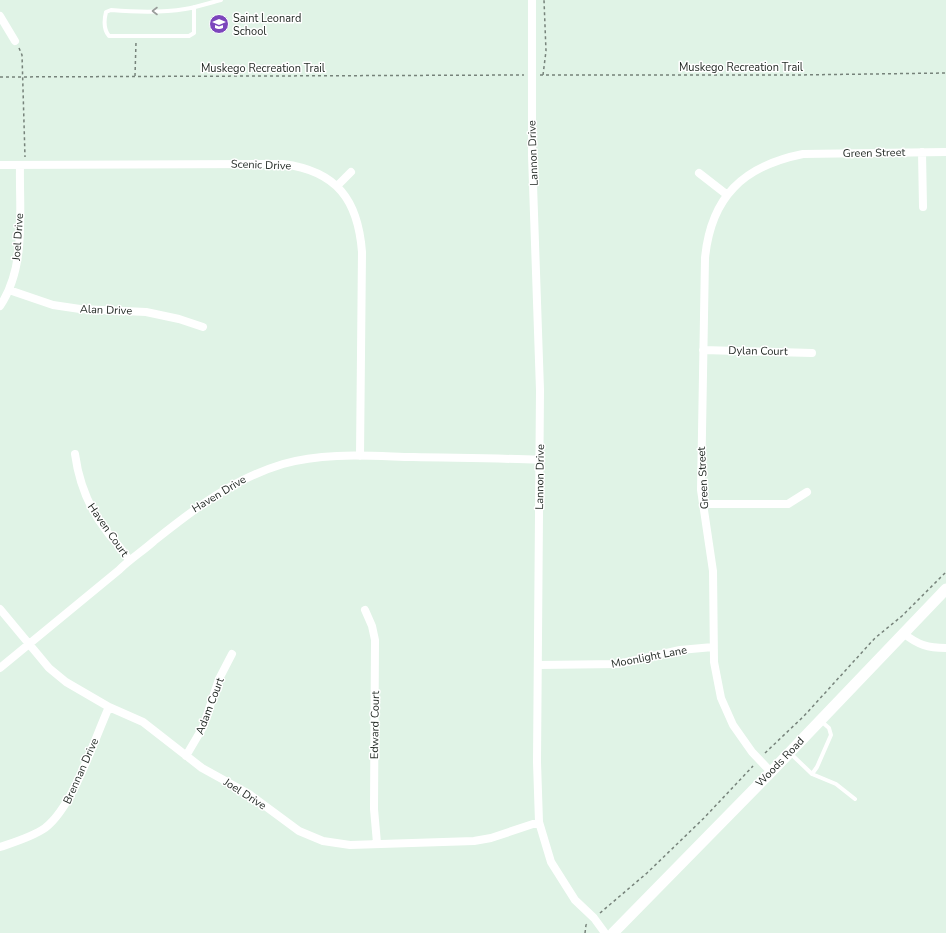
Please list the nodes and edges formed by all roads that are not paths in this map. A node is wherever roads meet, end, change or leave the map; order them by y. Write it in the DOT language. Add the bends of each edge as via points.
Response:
graph roads {
  1 [pos="221,0"];
  2 [pos="532,0"];
  3 [pos="194,7"];
  4 [pos="0,16"];
  5 [pos="15,41"];
  6 [pos="922,152"];
  7 [pos="946,152"];
  8 [pos="0,165"];
  9 [pos="22,165"];
  10 [pos="351,172"];
  11 [pos="699,173"];
  12 [pos="338,186"];
  13 [pos="726,194"];
  14 [pos="923,207"];
  15 [pos="9,290"];
  16 [pos="0,306"];
  17 [pos="203,327"];
  18 [pos="703,350"];
  19 [pos="812,352"];
  20 [pos="74,454"];
  21 [pos="360,456"];
  22 [pos="540,460"];
  23 [pos="807,492"];
  24 [pos="703,504"];
  25 [pos="129,560"];
  26 [pos="946,589"];
  27 [pos="0,610"];
  28 [pos="365,610"];
  29 [pos="903,633"];
  30 [pos="29,645"];
  31 [pos="713,647"];
  32 [pos="946,648"];
  33 [pos="232,654"];
  34 [pos="538,665"];
  35 [pos="0,668"];
  36 [pos="108,707"];
  37 [pos="820,720"];
  38 [pos="789,753"];
  39 [pos="186,756"];
  40 [pos="771,772"];
  41 [pos="812,774"];
  42 [pos="855,799"];
  43 [pos="539,822"];
  44 [pos="377,843"];
  45 [pos="0,847"];
  46 [pos="605,933"];
  47 [pos="613,933"];
  1 -- 3 [label="lane"];
  2 -- 22 [label="street, Lannon Drive" via="532,155 538,287"];
  3 -- 3 [label="lane, one-way" via="164,11 111,10 106,12 106,28 109,36 189,36 194,33 195,28"];
  4 -- 5 [label="street"];
  6 -- 7 [label="street, Green Street"];
  6 -- 13 [label="street, Green Street" via="802,154 769,163 755,170"];
  6 -- 14 [label="street"];
  8 -- 9 [label="street, Scenic Drive"];
  9 -- 12 [label="street, Scenic Drive" via="284,164 305,169"];
  9 -- 15 [label="street, Joel Drive" via="19,242 14,278"];
  10 -- 12 [label="street"];
  11 -- 13 [label="street"];
  12 -- 21 [label="street, Scenic Drive" via="351,203 359,228 362,252"];
  13 -- 18 [label="street, Green Street" via="714,215 706,242"];
  15 -- 16 [label="street, Joel Drive"];
  15 -- 17 [label="street, Alan Drive" via="53,305 146,312"];
  18 -- 19 [label="street, Dylan Court"];
  18 -- 24 [label="street, Green Street"];
  20 -- 25 [label="street, Haven Court" via="78,476 87,500 99,521"];
  21 -- 22 [label="street, Haven Drive"];
  21 -- 25 [label="street, Haven Drive" via="298,461 254,474 207,500"];
  22 -- 34 [label="street, Lannon Drive"];
  23 -- 24 [label="street" via="788,504"];
  24 -- 31 [label="street, Green Street" via="713,571"];
  25 -- 30 [label="street, Haven Drive"];
  26 -- 29 [label="street, Woods Road"];
  27 -- 30 [label="street, Joel Drive"];
  28 -- 44 [label="street, Edward Court" via="375,640 374,809"];
  29 -- 32 [label="street" via="928,648"];
  29 -- 37 [label="street, Woods Road"];
  30 -- 35 [label="street, Haven Drive"];
  30 -- 36 [label="street, Joel Drive" via="49,668 66,682"];
  31 -- 34 [label="street, Moonlight Lane" via="680,650 618,664"];
  31 -- 40 [label="street, Green Street" via="716,681 726,712 741,738"];
  33 -- 39 [label="street, Adam Court" via="219,679 203,727"];
  34 -- 43 [label="street, Lannon Drive"];
  36 -- 39 [label="street, Joel Drive" via="143,722"];
  36 -- 45 [label="street, Brennan Drive" via="72,792 57,818 36,834"];
  37 -- 38 [label="street, Woods Road"];
  37 -- 41 [label="lane" via="829,728 831,735"];
  38 -- 40 [label="street, Woods Road"];
  38 -- 41 [label="lane"];
  39 -- 44 [label="street, Joel Drive" via="202,768 249,794 289,825 312,838 336,844"];
  40 -- 47 [label="street, Woods Road"];
  41 -- 42 [label="lane" via="836,784"];
  43 -- 44 [label="street, Joel Drive" via="474,841"];
  43 -- 46 [label="street, Lannon Drive" via="551,862 576,900"];
}
